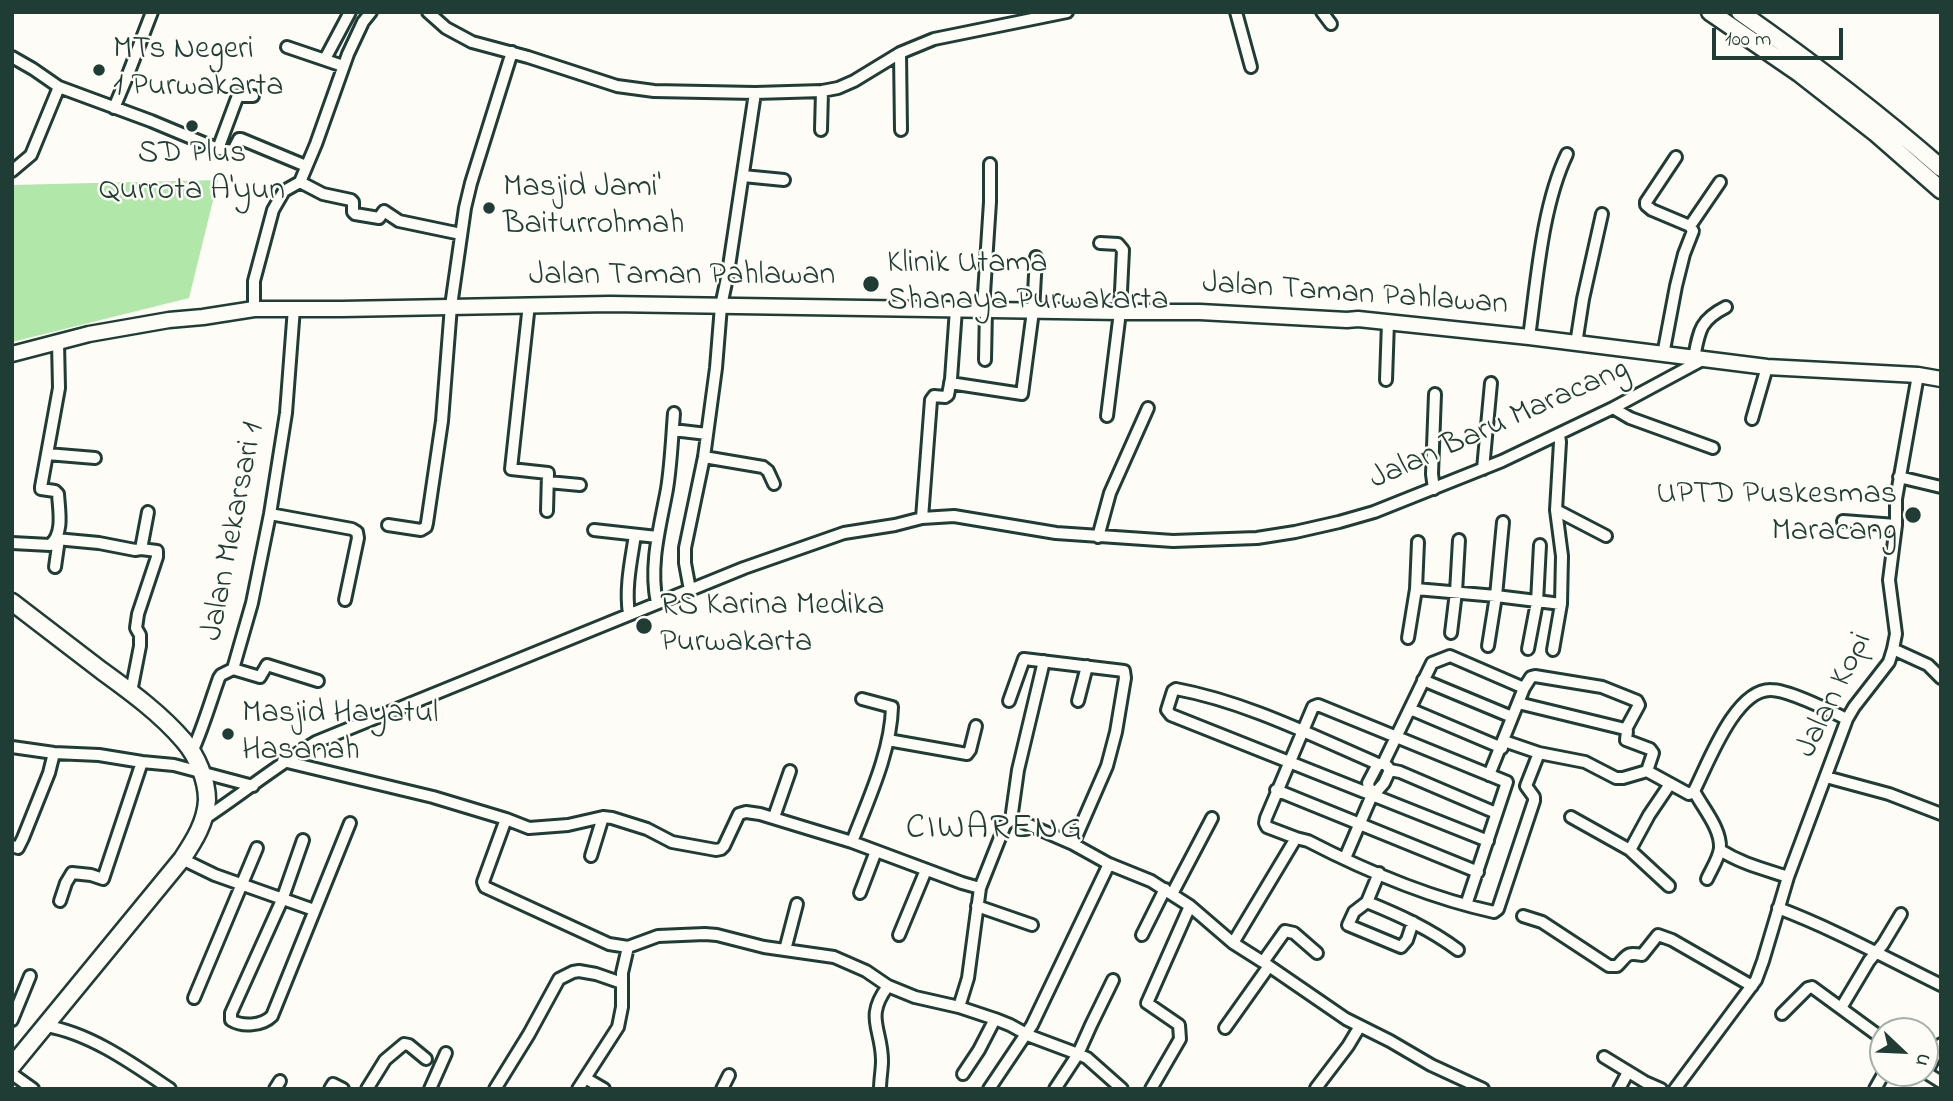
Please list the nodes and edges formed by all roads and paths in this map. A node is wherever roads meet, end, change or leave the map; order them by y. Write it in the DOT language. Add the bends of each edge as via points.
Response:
graph roads {
  1 [pos="152,12"];
  2 [pos="350,12"];
  3 [pos="371,12"];
  4 [pos="428,12"];
  5 [pos="1067,12"];
  6 [pos="1236,12"];
  7 [pos="1322,12"];
  8 [pos="1710,12"];
  9 [pos="1740,12"];
  10 [pos="1331,24"];
  11 [pos="287,47"];
  12 [pos="512,52"];
  13 [pos="900,53"];
  14 [pos="12,57"];
  15 [pos="325,59"];
  16 [pos="343,66"];
  17 [pos="1251,67"];
  18 [pos="59,87"];
  19 [pos="822,91"];
  20 [pos="755,93"];
  21 [pos="253,96"];
  22 [pos="114,108"];
  23 [pos="821,130"];
  24 [pos="901,130"];
  25 [pos="218,149"];
  26 [pos="1567,154"];
  27 [pos="1676,157"];
  28 [pos="990,164"];
  29 [pos="306,166"];
  30 [pos="1941,168"];
  31 [pos="12,171"];
  32 [pos="743,176"];
  33 [pos="784,180"];
  34 [pos="300,182"];
  35 [pos="1720,182"];
  36 [pos="1941,190"];
  37 [pos="1602,214"];
  38 [pos="1690,226"];
  39 [pos="461,234"];
  40 [pos="1100,243"];
  41 [pos="1036,257"];
  42 [pos="529,304"];
  43 [pos="451,306"];
  44 [pos="721,306"];
  45 [pos="1726,307"];
  46 [pos="294,308"];
  47 [pos="254,309"];
  48 [pos="956,309"];
  49 [pos="985,309"];
  50 [pos="1033,311"];
  51 [pos="1119,312"];
  52 [pos="1388,322"];
  53 [pos="1529,337"];
  54 [pos="58,342"];
  55 [pos="1576,344"];
  56 [pos="12,354"];
  57 [pos="1669,355"];
  58 [pos="1699,359"];
  59 [pos="985,360"];
  60 [pos="1767,367"];
  61 [pos="1676,374"];
  62 [pos="1917,375"];
  63 [pos="1941,379"];
  64 [pos="1386,380"];
  65 [pos="950,383"];
  66 [pos="1492,383"];
  67 [pos="1435,394"];
  68 [pos="1148,408"];
  69 [pos="1613,408"];
  70 [pos="674,413"];
  71 [pos="1107,416"];
  72 [pos="1752,419"];
  73 [pos="673,430"];
  74 [pos="1559,433"];
  75 [pos="707,434"];
  76 [pos="1713,448"];
  77 [pos="47,454"];
  78 [pos="704,457"];
  79 [pos="95,458"];
  80 [pos="1483,469"];
  81 [pos="1899,477"];
  82 [pos="548,482"];
  83 [pos="774,484"];
  84 [pos="580,485"];
  85 [pos="1941,487"];
  86 [pos="1434,489"];
  87 [pos="547,510"];
  88 [pos="1556,510"];
  89 [pos="148,512"];
  90 [pos="270,514"];
  91 [pos="922,518"];
  92 [pos="1843,521"];
  93 [pos="1503,522"];
  94 [pos="388,525"];
  95 [pos="1896,525"];
  96 [pos="594,530"];
  97 [pos="635,535"];
  98 [pos="1606,536"];
  99 [pos="657,537"];
  100 [pos="1098,537"];
  101 [pos="58,539"];
  102 [pos="1459,540"];
  103 [pos="1418,542"];
  104 [pos="12,543"];
  105 [pos="1540,545"];
  106 [pos="141,549"];
  107 [pos="55,567"];
  108 [pos="1416,589"];
  109 [pos="690,590"];
  110 [pos="1456,592"];
  111 [pos="1496,596"];
  112 [pos="345,600"];
  113 [pos="1536,601"];
  114 [pos="12,602"];
  115 [pos="657,603"];
  116 [pos="1560,604"];
  117 [pos="629,614"];
  118 [pos="1451,633"];
  119 [pos="1408,638"];
  120 [pos="1488,646"];
  121 [pos="1528,649"];
  122 [pos="1894,649"];
  123 [pos="1553,650"];
  124 [pos="1044,662"];
  125 [pos="1087,666"];
  126 [pos="233,669"];
  127 [pos="1941,678"];
  128 [pos="1423,680"];
  129 [pos="318,681"];
  130 [pos="1524,688"];
  131 [pos="131,692"];
  132 [pos="862,699"];
  133 [pos="1009,701"];
  134 [pos="1078,701"];
  135 [pos="1518,703"];
  136 [pos="1410,709"];
  137 [pos="1512,717"];
  138 [pos="1847,719"];
  139 [pos="976,726"];
  140 [pos="1626,729"];
  141 [pos="1302,731"];
  142 [pos="1396,737"];
  143 [pos="888,740"];
  144 [pos="1503,744"];
  145 [pos="12,747"];
  146 [pos="192,752"];
  147 [pos="54,753"];
  148 [pos="1539,753"];
  149 [pos="283,761"];
  150 [pos="1289,761"];
  151 [pos="142,762"];
  152 [pos="1383,766"];
  153 [pos="790,771"];
  154 [pos="1647,771"];
  155 [pos="202,773"];
  156 [pos="1489,775"];
  157 [pos="1826,777"];
  158 [pos="1670,784"];
  159 [pos="253,786"];
  160 [pos="1276,790"];
  161 [pos="1694,791"];
  162 [pos="1372,793"];
  163 [pos="1496,813"];
  164 [pos="1941,814"];
  165 [pos="603,817"];
  166 [pos="774,817"];
  167 [pos="1571,817"];
  168 [pos="1212,818"];
  169 [pos="204,819"];
  170 [pos="506,819"];
  171 [pos="1011,820"];
  172 [pos="350,823"];
  173 [pos="1359,824"];
  174 [pos="1296,838"];
  175 [pos="303,840"];
  176 [pos="1488,841"];
  177 [pos="852,842"];
  178 [pos="1073,844"];
  179 [pos="12,846"];
  180 [pos="257,848"];
  181 [pos="1630,850"];
  182 [pos="1720,850"];
  183 [pos="877,851"];
  184 [pos="592,856"];
  185 [pos="1345,858"];
  186 [pos="182,859"];
  187 [pos="1109,864"];
  188 [pos="926,870"];
  189 [pos="1478,872"];
  190 [pos="1379,873"];
  191 [pos="1788,877"];
  192 [pos="1707,879"];
  193 [pos="242,884"];
  194 [pos="1669,886"];
  195 [pos="980,888"];
  196 [pos="1169,892"];
  197 [pos="860,893"];
  198 [pos="282,900"];
  199 [pos="60,901"];
  200 [pos="1367,902"];
  201 [pos="797,904"];
  202 [pos="977,905"];
  203 [pos="1466,905"];
  204 [pos="1190,906"];
  205 [pos="1778,908"];
  206 [pos="314,910"];
  207 [pos="1901,914"];
  208 [pos="1524,916"];
  209 [pos="1413,922"];
  210 [pos="1032,925"];
  211 [pos="899,935"];
  212 [pos="1142,935"];
  213 [pos="1233,943"];
  214 [pos="628,947"];
  215 [pos="785,950"];
  216 [pos="1458,950"];
  217 [pos="1317,953"];
  218 [pos="1876,953"];
  219 [pos="1266,964"];
  220 [pos="30,976"];
  221 [pos="1113,980"];
  222 [pos="622,983"];
  223 [pos="1941,985"];
  224 [pos="888,986"];
  225 [pos="1752,986"];
  226 [pos="194,998"];
  227 [pos="959,1007"];
  228 [pos="1841,1008"];
  229 [pos="1782,1014"];
  230 [pos="995,1019"];
  231 [pos="12,1020"];
  232 [pos="46,1026"];
  233 [pos="1360,1026"];
  234 [pos="1225,1028"];
  235 [pos="1869,1029"];
  236 [pos="1027,1034"];
  237 [pos="446,1053"];
  238 [pos="1079,1055"];
  239 [pos="1604,1057"];
  240 [pos="426,1059"];
  241 [pos="13,1066"];
  242 [pos="1628,1072"];
  243 [pos="963,1074"];
  244 [pos="729,1075"];
  245 [pos="585,1078"];
  246 [pos="1678,1085"];
  247 [pos="1118,1087"];
  248 [pos="1316,1088"];
  249 [pos="33,1089"];
  250 [pos="170,1089"];
  251 [pos="330,1089"];
  252 [pos="343,1089"];
  253 [pos="367,1089"];
  254 [pos="430,1089"];
  255 [pos="495,1089"];
  256 [pos="578,1089"];
  257 [pos="604,1089"];
  258 [pos="722,1089"];
  259 [pos="880,1089"];
  260 [pos="989,1089"];
  261 [pos="1055,1089"];
  262 [pos="1151,1089"];
  263 [pos="1483,1089"];
  264 [pos="1619,1089"];
  265 [pos="1661,1089"];
  266 [pos="1692,1089"];
  1 -- 22 [label="street"];
  2 -- 15 [label="street"];
  3 -- 16 [label="street"];
  4 -- 12 [label="street" via="472,42"];
  5 -- 13 [label="street" via="944,36"];
  6 -- 17 [label="street"];
  7 -- 10 [label="street"];
  8 -- 36 [label="highway" via="1829,96"];
  9 -- 30 [label="highway" via="1809,60"];
  11 -- 15 [label="street"];
  12 -- 20 [label="street" via="640,90"];
  12 -- 39 [label="street" via="471,183"];
  13 -- 19 [label="street" via="854,81"];
  13 -- 24 [label="street"];
  14 -- 18 [label="street"];
  15 -- 16 [label="street"];
  16 -- 29 [label="street"];
  18 -- 22 [label="street"];
  18 -- 31 [label="street" via="31,155"];
  19 -- 20 [label="street"];
  19 -- 23 [label="street"];
  20 -- 32 [label="street"];
  21 -- 25 [label="street" via="237,98"];
  22 -- 25 [label="street"];
  25 -- 29 [label="street" via="233,152 241,139"];
  26 -- 53 [label="street" via="1548,214"];
  27 -- 38 [label="street" via="1646,205"];
  28 -- 49 [label="street"];
  29 -- 34 [label="street"];
  32 -- 33 [label="street"];
  32 -- 44 [label="street"];
  34 -- 39 [label="street" via="323,194 351,200 355,214 379,219 384,211 400,221"];
  34 -- 47 [label="street" via="284,191 273,210 254,281"];
  35 -- 38 [label="street"];
  37 -- 55 [label="street"];
  38 -- 57 [label="street" via="1693,231 1676,286"];
  39 -- 43 [label="street"];
  40 -- 51 [label="street" via="1118,244 1123,250"];
  41 -- 50 [label="street"];
  42 -- 43 [label="main road, Jalan Taman Pahlawan"];
  42 -- 44 [label="main road, Jalan Taman Pahlawan"];
  42 -- 82 [label="street" via="510,469 546,472"];
  43 -- 46 [label="main road, Jalan Taman Pahlawan"];
  43 -- 94 [label="street" via="442,421 426,527"];
  44 -- 48 [label="main road, Jalan Taman Pahlawan"];
  44 -- 75 [label="street"];
  45 -- 58 [label="street" via="1705,321 1699,333"];
  46 -- 47 [label="main road, Jalan Taman Pahlawan"];
  46 -- 90 [label="street, Jalan Mekarsari 1" via="286,413"];
  47 -- 54 [label="main road, Jalan Taman Pahlawan"];
  48 -- 49 [label="main road, Jalan Taman Pahlawan"];
  48 -- 65 [label="street"];
  49 -- 50 [label="main road, Jalan Taman Pahlawan"];
  49 -- 59 [label="street"];
  50 -- 51 [label="main road, Jalan Taman Pahlawan"];
  50 -- 65 [label="street" via="1022,394"];
  51 -- 52 [label="main road, Jalan Taman Pahlawan"];
  51 -- 71 [label="street"];
  52 -- 53 [label="main road, Jalan Taman Pahlawan"];
  52 -- 64 [label="street"];
  53 -- 55 [label="main road, Jalan Taman Pahlawan"];
  54 -- 56 [label="main road, Jalan Taman Pahlawan"];
  54 -- 77 [label="street" via="60,388"];
  55 -- 57 [label="main road, Jalan Taman Pahlawan"];
  57 -- 58 [label="main road, Jalan Taman Pahlawan"];
  57 -- 61 [label="street"];
  58 -- 60 [label="main road, Jalan Taman Pahlawan"];
  58 -- 61 [label="street, Jalan Baru Maracang"];
  60 -- 62 [label="main road, Jalan Taman Pahlawan"];
  60 -- 72 [label="street"];
  61 -- 69 [label="street, Jalan Baru Maracang"];
  62 -- 63 [label="main road, Jalan Taman Pahlawan"];
  62 -- 81 [label="street, Jalan Kopi"];
  65 -- 91 [label="street" via="947,397 931,400"];
  66 -- 80 [label="street"];
  67 -- 86 [label="street"];
  68 -- 100 [label="street" via="1110,493"];
  69 -- 74 [label="street, Jalan Baru Maracang"];
  69 -- 76 [label="street"];
  70 -- 73 [label="street"];
  73 -- 75 [label="street"];
  73 -- 99 [label="street"];
  74 -- 80 [label="street, Jalan Baru Maracang"];
  74 -- 88 [label="street"];
  75 -- 78 [label="street"];
  77 -- 79 [label="street"];
  77 -- 101 [label="street" via="41,489 58,494"];
  78 -- 83 [label="street" via="763,467"];
  78 -- 109 [label="street" via="685,548"];
  80 -- 86 [label="street, Jalan Baru Maracang"];
  81 -- 85 [label="street"];
  81 -- 95 [label="street, Jalan Kopi"];
  82 -- 84 [label="street"];
  82 -- 87 [label="street"];
  86 -- 100 [label="street, Jalan Baru Maracang" via="1374,512 1269,537 1174,541"];
  88 -- 98 [label="street"];
  88 -- 116 [label="street" via="1562,556"];
  89 -- 106 [label="street"];
  90 -- 112 [label="street" via="357,532"];
  90 -- 126 [label="street, Jalan Mekarsari 1" via="253,603"];
  91 -- 100 [label="street, Jalan Baru Maracang" via="954,516"];
  91 -- 109 [label="street, Jalan Baru Maracang" via="822,539"];
  92 -- 95 [label="street"];
  93 -- 111 [label="street"];
  95 -- 122 [label="street, Jalan Kopi" via="1889,580"];
  96 -- 97 [label="street"];
  97 -- 99 [label="street"];
  97 -- 117 [label="street"];
  99 -- 115 [label="street"];
  101 -- 104 [label="street" via="50,545"];
  101 -- 106 [label="street"];
  101 -- 107 [label="street"];
  102 -- 110 [label="street"];
  103 -- 108 [label="street"];
  105 -- 113 [label="street"];
  106 -- 131 [label="street" via="158,554 138,614 140,646"];
  108 -- 110 [label="street"];
  108 -- 119 [label="street"];
  109 -- 115 [label="street, Jalan Baru Maracang"];
  110 -- 111 [label="street"];
  110 -- 118 [label="street"];
  111 -- 113 [label="street"];
  111 -- 120 [label="street"];
  113 -- 116 [label="street"];
  113 -- 121 [label="street"];
  114 -- 131 [label="highway"];
  115 -- 117 [label="street, Jalan Baru Maracang"];
  116 -- 123 [label="street"];
  117 -- 149 [label="street, Jalan Baru Maracang" via="340,731"];
  122 -- 127 [label="street" via="1928,665"];
  122 -- 138 [label="street, Jalan Kopi"];
  124 -- 125 [label="street"];
  124 -- 133 [label="street" via="1023,661"];
  124 -- 171 [label="street"];
  125 -- 134 [label="street"];
  125 -- 178 [label="street" via="1124,670 1125,678 1107,765"];
  126 -- 129 [label="street" via="260,677 267,665"];
  126 -- 146 [label="street, Jalan Mekarsari 1" via="219,678"];
  128 -- 130 [label="street" via="1432,663 1450,656"];
  128 -- 136 [label="street"];
  128 -- 137 [label="street"];
  130 -- 135 [label="street"];
  130 -- 140 [label="street" via="1535,676 1609,689 1639,703"];
  131 -- 146 [label="highway"];
  132 -- 143 [label="street" via="891,707"];
  135 -- 137 [label="street"];
  135 -- 140 [label="street"];
  136 -- 142 [label="street"];
  136 -- 144 [label="street"];
  137 -- 144 [label="street"];
  138 -- 157 [label="street, Jalan Kopi"];
  138 -- 161 [label="street" via="1789,694 1769,690 1754,695 1733,715"];
  139 -- 143 [label="street" via="967,754"];
  140 -- 154 [label="street" via="1626,740 1653,753"];
  141 -- 142 [label="street" via="1318,705"];
  141 -- 150 [label="street"];
  141 -- 150 [label="street" via="1211,697 1173,691 1169,713"];
  141 -- 152 [label="street"];
  142 -- 152 [label="street"];
  142 -- 156 [label="street"];
  143 -- 177 [label="street"];
  144 -- 148 [label="street"];
  144 -- 156 [label="street"];
  145 -- 147 [label="street"];
  146 -- 155 [label="highway"];
  147 -- 151 [label="street"];
  147 -- 179 [label="street" via="23,838 18,848"];
  148 -- 154 [label="street" via="1585,762 1616,778"];
  148 -- 203 [label="street" via="1526,785 1534,801 1498,909"];
  149 -- 159 [label="street, Jalan Baru Maracang"];
  149 -- 170 [label="street"];
  150 -- 160 [label="street"];
  150 -- 162 [label="street"];
  151 -- 155 [label="street"];
  151 -- 199 [label="street" via="103,879 72,873"];
  152 -- 162 [label="street" via="1381,787"];
  152 -- 163 [label="street"];
  153 -- 166 [label="street"];
  154 -- 158 [label="street"];
  155 -- 159 [label="street"];
  155 -- 169 [label="highway" via="207,800"];
  156 -- 163 [label="street" via="1508,783"];
  157 -- 164 [label="street"];
  157 -- 191 [label="street, Jalan Kopi"];
  158 -- 161 [label="street" via="1689,794"];
  158 -- 181 [label="street"];
  159 -- 169 [label="street, Jalan Baru Maracang"];
  160 -- 173 [label="street"];
  160 -- 174 [label="street" via="1265,823"];
  161 -- 182 [label="street" via="1719,839"];
  162 -- 173 [label="street"];
  162 -- 176 [label="street"];
  163 -- 176 [label="street"];
  165 -- 166 [label="street" via="626,821 672,842 716,850 724,846 739,814"];
  165 -- 170 [label="street" via="529,828"];
  165 -- 184 [label="street"];
  166 -- 177 [label="street"];
  167 -- 181 [label="street"];
  168 -- 196 [label="street"];
  169 -- 186 [label="highway"];
  170 -- 214 [label="street" via="485,887 609,944"];
  171 -- 178 [label="street"];
  171 -- 195 [label="street"];
  172 -- 206 [label="street"];
  173 -- 185 [label="street"];
  173 -- 189 [label="street"];
  174 -- 185 [label="street"];
  174 -- 213 [label="street"];
  175 -- 198 [label="street"];
  176 -- 189 [label="street"];
  177 -- 183 [label="street"];
  178 -- 187 [label="street"];
  180 -- 193 [label="street"];
  181 -- 194 [label="street"];
  182 -- 191 [label="street" via="1735,860"];
  182 -- 192 [label="street"];
  183 -- 188 [label="street"];
  183 -- 197 [label="street"];
  185 -- 190 [label="street"];
  186 -- 193 [label="street"];
  186 -- 232 [label="highway"];
  187 -- 196 [label="street"];
  187 -- 236 [label="street"];
  188 -- 195 [label="street"];
  188 -- 211 [label="street"];
  189 -- 203 [label="street"];
  190 -- 200 [label="street"];
  190 -- 203 [label="street"];
  191 -- 205 [label="street, Jalan Kopi"];
  193 -- 198 [label="street"];
  193 -- 226 [label="street"];
  195 -- 202 [label="street"];
  196 -- 204 [label="street"];
  196 -- 212 [label="street"];
  198 -- 206 [label="street"];
  198 -- 206 [label="street" via="231,1013 231,1020 240,1025 266,1022 272,1016"];
  200 -- 209 [label="street"];
  200 -- 209 [label="street" via="1354,912 1349,926 1401,947"];
  201 -- 215 [label="street"];
  202 -- 210 [label="street"];
  202 -- 227 [label="street" via="968,978"];
  204 -- 213 [label="street"];
  204 -- 262 [label="street" via="1147,1003 1179,1025 1181,1033"];
  205 -- 218 [label="street"];
  205 -- 225 [label="street, Jalan Kopi"];
  207 -- 218 [label="street"];
  208 -- 225 [label="street" via="1542,922 1609,967 1617,966 1630,953 1642,955 1658,935"];
  209 -- 216 [label="street"];
  213 -- 219 [label="street"];
  214 -- 215 [label="street" via="658,936 705,934"];
  214 -- 222 [label="street"];
  215 -- 224 [label="street" via="834,957"];
  217 -- 219 [label="street" via="1285,931"];
  218 -- 223 [label="street"];
  218 -- 228 [label="street"];
  219 -- 233 [label="street"];
  219 -- 234 [label="street"];
  220 -- 231 [label="street"];
  221 -- 238 [label="street"];
  222 -- 245 [label="street" via="618,1027"];
  222 -- 255 [label="street" via="579,971 557,981"];
  224 -- 227 [label="street"];
  224 -- 259 [label="street" via="878,1000 875,1018 882,1063"];
  225 -- 246 [label="street, Jalan Kopi"];
  227 -- 230 [label="street"];
  228 -- 229 [label="street" via="1810,987"];
  228 -- 235 [label="street"];
  230 -- 236 [label="street"];
  230 -- 243 [label="street"];
  232 -- 241 [label="highway"];
  232 -- 250 [label="street" via="84,1037"];
  233 -- 248 [label="street"];
  233 -- 263 [label="street"];
  236 -- 238 [label="street"];
  236 -- 260 [label="street"];
  237 -- 254 [label="street"];
  238 -- 247 [label="street"];
  238 -- 261 [label="street"];
  239 -- 242 [label="street"];
  240 -- 253 [label="street" via="404,1044 385,1059"];
  241 -- 249 [label="street"];
  242 -- 264 [label="street"];
  242 -- 265 [label="street"];
  244 -- 258 [label="street"];
  245 -- 256 [label="street"];
  245 -- 257 [label="street"];
  246 -- 266 [label="street"];
  251 -- 252 [label="street" via="333,1084"];
}
